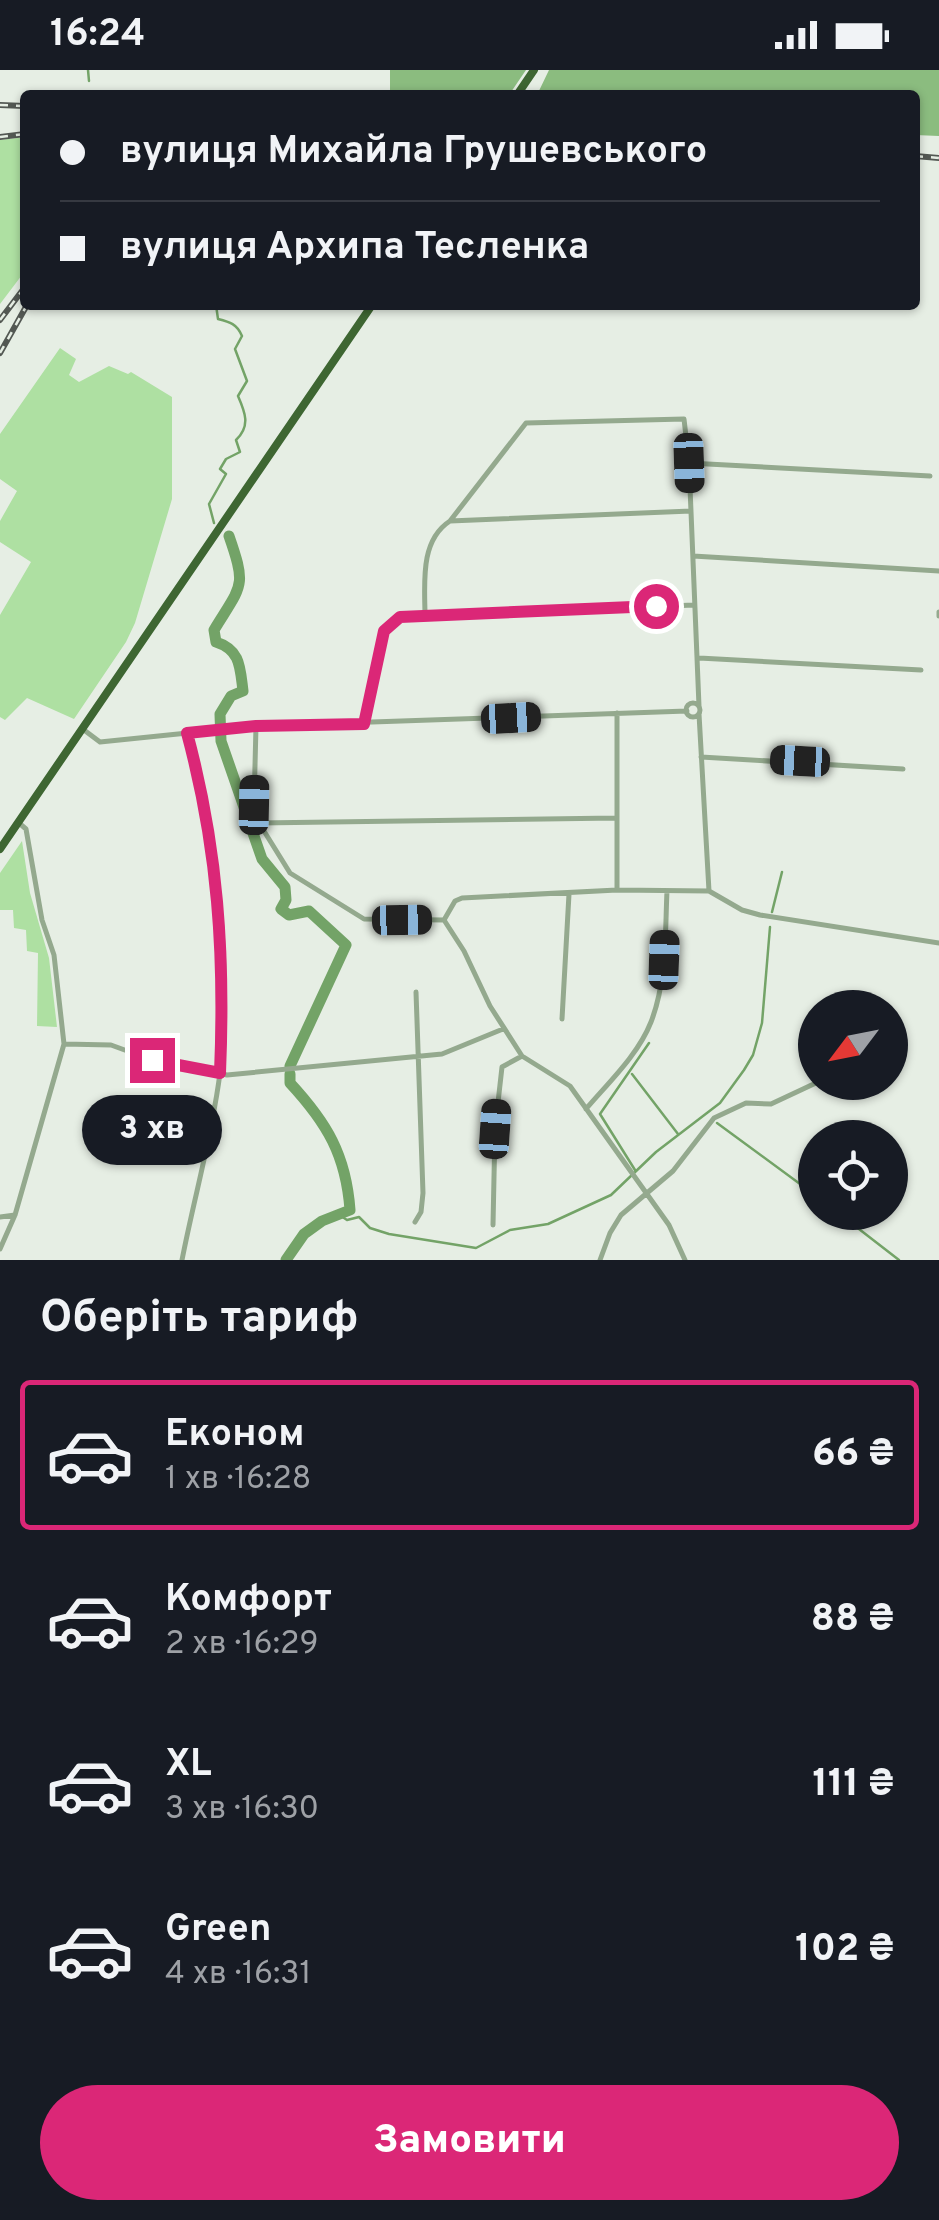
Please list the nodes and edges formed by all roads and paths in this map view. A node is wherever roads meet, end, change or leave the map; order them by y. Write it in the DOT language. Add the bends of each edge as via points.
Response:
graph roads {
  1 [pos="369,310"];
  2 [pos="689,463"];
  3 [pos="930,476"];
  4 [pos="691,511"];
  5 [pos="450,521"];
  6 [pos="693,556"];
  7 [pos="939,571"];
  8 [pos="694,605"];
  9 [pos="425,617"];
  10 [pos="699,658"];
  11 [pos="920,670"];
  12 [pos="699,710"];
  13 [pos="686,711"];
  14 [pos="617,712"];
  15 [pos="364,724"];
  16 [pos="256,726"];
  17 [pos="84,730"];
  18 [pos="187,733"];
  19 [pos="701,757"];
  20 [pos="904,769"];
  21 [pos="616,818"];
  22 [pos="18,823"];
  23 [pos="259,823"];
  24 [pos="0,850"];
  25 [pos="617,890"];
  26 [pos="709,890"];
  27 [pos="666,891"];
  28 [pos="569,894"];
  29 [pos="444,920"];
  30 [pos="939,944"];
  31 [pos="416,992"];
  32 [pos="562,1019"];
  33 [pos="503,1028"];
  34 [pos="64,1044"];
  35 [pos="522,1056"];
  36 [pos="420,1058"];
  37 [pos="220,1073"];
  38 [pos="798,1091"];
  39 [pos="586,1109"];
  40 [pos="645,1192"];
  41 [pos="15,1215"];
  42 [pos="0,1217"];
  43 [pos="415,1222"];
  44 [pos="492,1225"];
  45 [pos="0,1249"];
  46 [pos="182,1260"];
  47 [pos="600,1260"];
  48 [pos="686,1260"];
  1 -- 17 [label="highway"];
  2 -- 3 [label="street"];
  2 -- 4 [label="street"];
  2 -- 5 [label="street" via="684,418 526,423"];
  4 -- 5 [label="street"];
  4 -- 6 [label="street"];
  5 -- 9 [label="street" via="425,560"];
  6 -- 7 [label="street"];
  6 -- 8 [label="street"];
  8 -- 9 [label="street"];
  8 -- 10 [label="street"];
  9 -- 15 [label="street" via="400,617 384,631"];
  10 -- 11 [label="street"];
  10 -- 12 [label="street"];
  12 -- 13 [label="street" via="692,717"];
  12 -- 13 [label="street" via="692,703"];
  12 -- 19 [label="street"];
  13 -- 14 [label="street"];
  14 -- 15 [label="street"];
  14 -- 21 [label="street"];
  15 -- 16 [label="street"];
  16 -- 18 [label="street"];
  16 -- 23 [label="street"];
  17 -- 18 [label="street" via="100,742"];
  17 -- 22 [label="highway"];
  18 -- 37 [label="street" via="215,864"];
  19 -- 20 [label="street"];
  19 -- 26 [label="street"];
  21 -- 23 [label="street"];
  21 -- 25 [label="street"];
  22 -- 24 [label="highway"];
  22 -- 34 [label="street" via="26,829 54,955"];
  23 -- 29 [label="street" via="290,873 356,915"];
  25 -- 27 [label="street"];
  25 -- 28 [label="street"];
  26 -- 27 [label="street"];
  26 -- 30 [label="street" via="750,912"];
  27 -- 39 [label="street" via="664,960 651,1021"];
  28 -- 29 [label="street" via="462,898"];
  28 -- 32 [label="street"];
  29 -- 33 [label="street"];
  31 -- 36 [label="street"];
  33 -- 35 [label="street"];
  33 -- 36 [label="street"];
  34 -- 37 [label="street" via="111,1045"];
  34 -- 41 [label="street"];
  35 -- 39 [label="street" via="560,1077"];
  35 -- 44 [label="street" via="502,1067"];
  36 -- 37 [label="street"];
  36 -- 43 [label="street" via="423,1193"];
  37 -- 46 [label="street"];
  38 -- 40 [label="street" via="714,1118 673,1171"];
  39 -- 40 [label="street"];
  40 -- 47 [label="street" via="621,1215"];
  40 -- 48 [label="street"];
  41 -- 42 [label="street"];
  41 -- 45 [label="street"];
}
